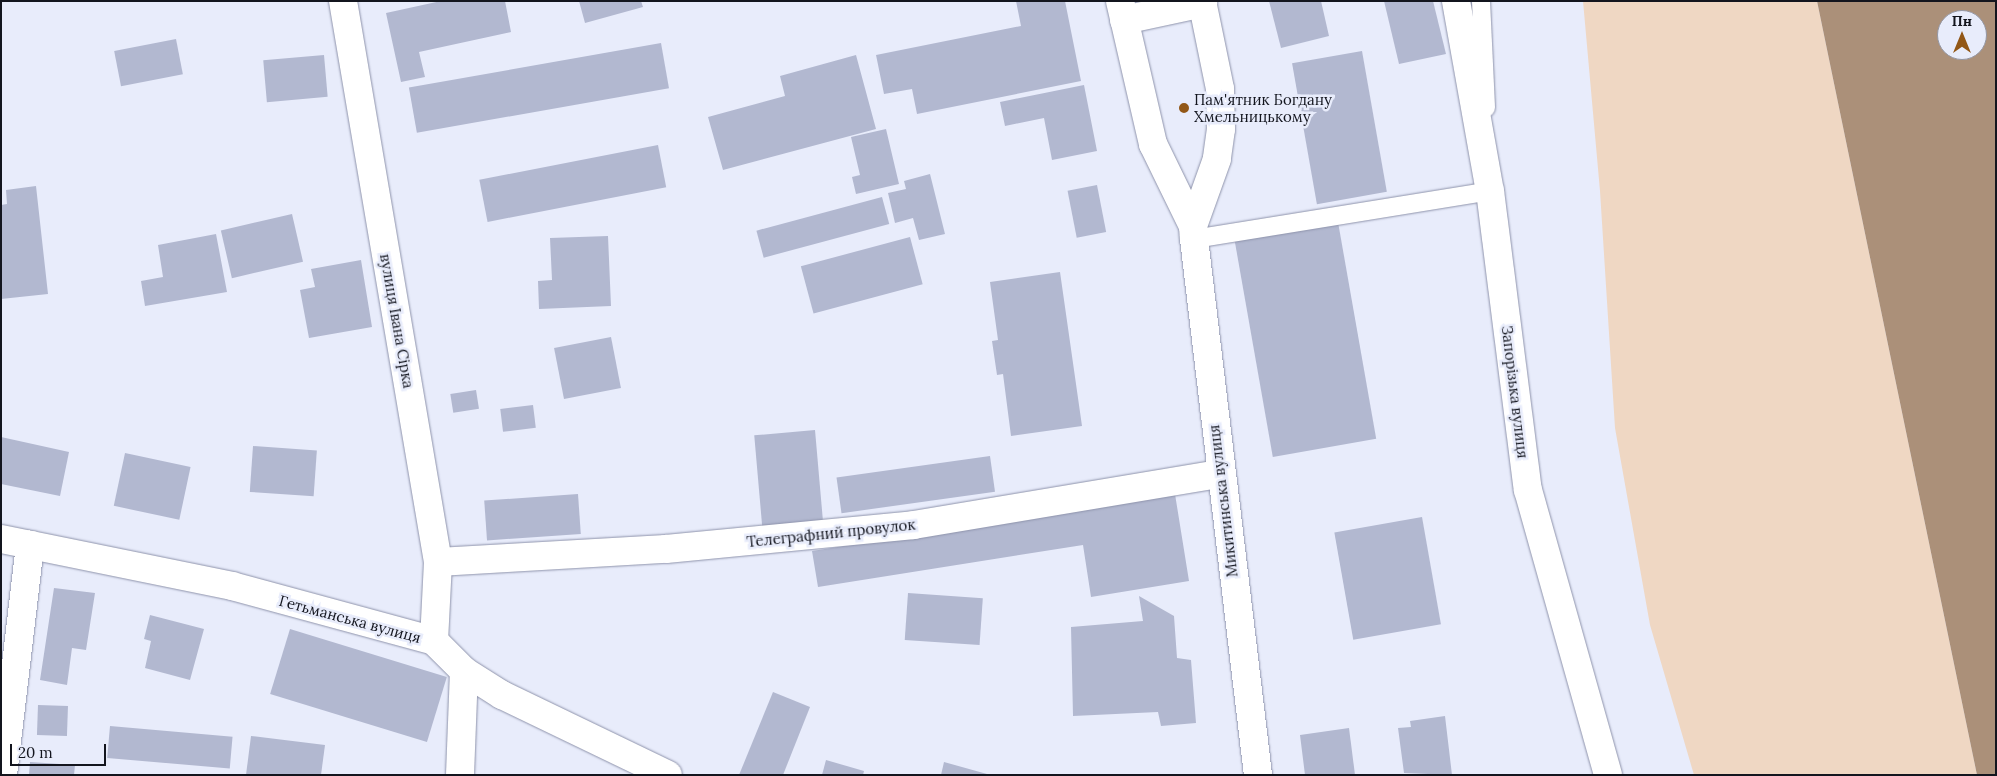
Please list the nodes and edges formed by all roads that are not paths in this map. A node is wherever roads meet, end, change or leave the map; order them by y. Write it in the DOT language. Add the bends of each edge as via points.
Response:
graph roads {
  1 [pos="343,1"];
  2 [pos="1456,1"];
  3 [pos="1481,1"];
  4 [pos="1202,2"];
  5 [pos="1122,10"];
  6 [pos="1490,191"];
  7 [pos="1194,233"];
  8 [pos="1220,474"];
  9 [pos="1,539"];
  10 [pos="30,545"];
  11 [pos="438,562"];
  12 [pos="434,641"];
  13 [pos="464,671"];
  14 [pos="3,775"];
  15 [pos="460,775"];
  16 [pos="668,775"];
  17 [pos="1258,775"];
  18 [pos="1608,775"];
  1 -- 11 [label="street, вулиця Івана Сірка"];
  2 -- 6 [label="street, Запорізька вулиця"];
  3 -- 6 [label="lane"];
  4 -- 5 [label="street"];
  4 -- 7 [label="street, Микитинська вулиця" via="1220,89 1221,129 1217,159"];
  5 -- 7 [label="street, Микитинська вулиця" via="1153,144"];
  6 -- 7 [label="lane"];
  6 -- 18 [label="street, Запорізька вулиця" via="1528,490"];
  7 -- 8 [label="street, Микитинська вулиця"];
  8 -- 11 [label="street, Телеграфний провулок" via="914,525 666,549"];
  8 -- 17 [label="street, Микитинська вулиця"];
  9 -- 10 [label="street, Гетьманська вулиця"];
  10 -- 12 [label="street, Гетьманська вулиця" via="232,586"];
  10 -- 14 [label="street"];
  11 -- 12 [label="street, вулиця Івана Сірка"];
  12 -- 13 [label="street, Гетьманська вулиця"];
  13 -- 15 [label="street"];
  13 -- 16 [label="street, Гетьманська вулиця" via="502,695"];
}
